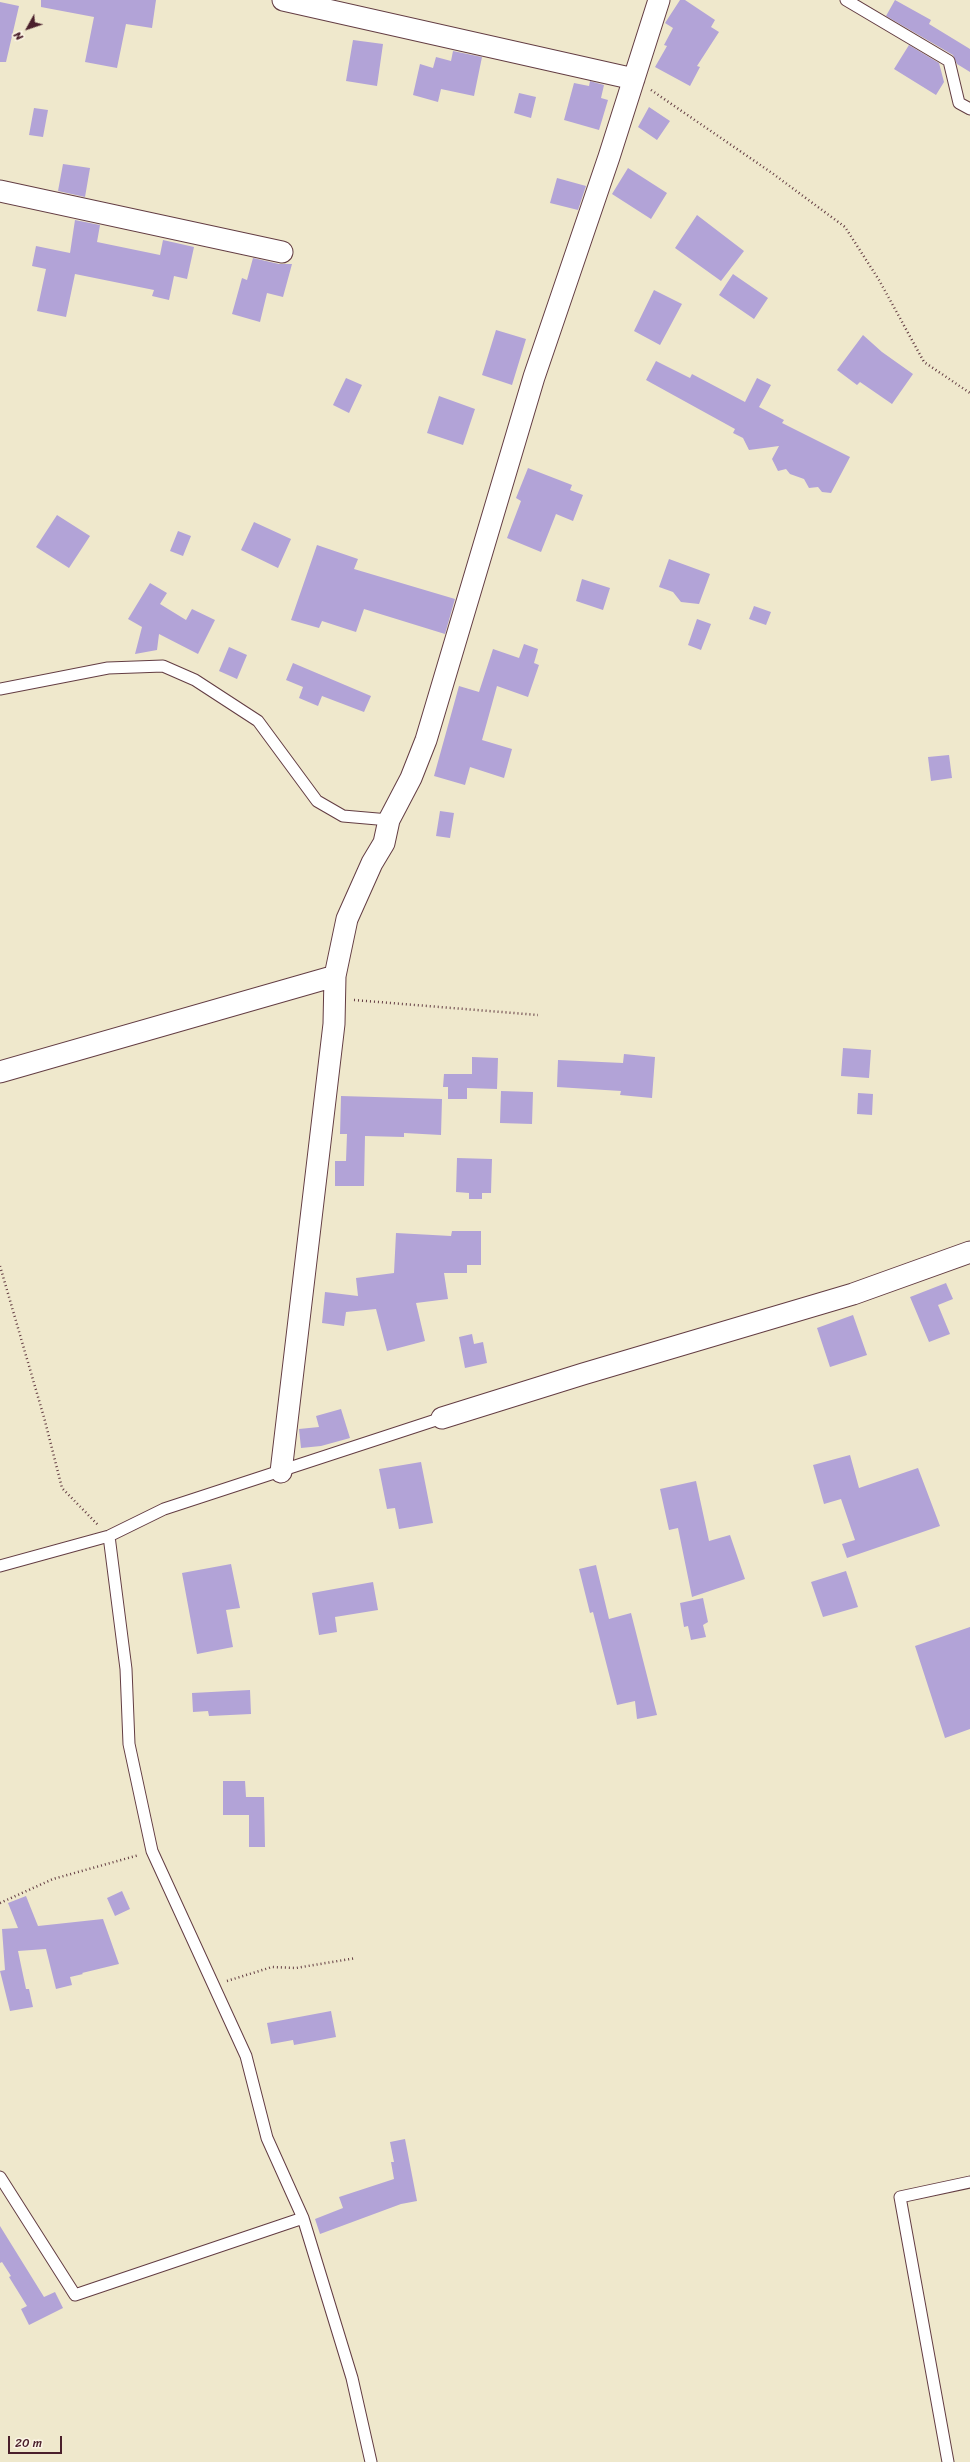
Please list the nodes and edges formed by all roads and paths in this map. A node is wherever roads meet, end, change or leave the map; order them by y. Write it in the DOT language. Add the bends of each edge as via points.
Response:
graph roads {
  1 [pos="283,0"];
  2 [pos="659,0"];
  3 [pos="846,0"];
  4 [pos="634,79"];
  5 [pos="970,109"];
  6 [pos="0,191"];
  7 [pos="282,252"];
  8 [pos="970,393"];
  9 [pos="0,689"];
  10 [pos="389,820"];
  11 [pos="335,976"];
  12 [pos="538,1015"];
  13 [pos="0,1072"];
  14 [pos="970,1252"];
  15 [pos="0,1266"];
  16 [pos="442,1418"];
  17 [pos="281,1472"];
  18 [pos="109,1536"];
  19 [pos="0,1566"];
  20 [pos="152,1851"];
  21 [pos="0,1903"];
  22 [pos="356,1958"];
  23 [pos="213,1986"];
  24 [pos="0,2177"];
  25 [pos="970,2182"];
  26 [pos="303,2218"];
  27 [pos="371,2462"];
  28 [pos="948,2462"];
  1 -- 4 [label="street"];
  2 -- 4 [label="street"];
  3 -- 5 [label="lane" via="949,61 959,103"];
  4 -- 8 [label="path" via="772,173 845,227 879,280 924,362"];
  4 -- 10 [label="street" via="534,377 426,740 411,778"];
  6 -- 7 [label="street"];
  9 -- 10 [label="lane" via="108,668 163,666 195,680 258,721 316,801 343,816"];
  10 -- 11 [label="street" via="384,843 372,863 347,919"];
  11 -- 12 [label="path" via="354,1000"];
  11 -- 13 [label="street"];
  11 -- 17 [label="street" via="334,1024"];
  14 -- 16 [label="street" via="853,1294"];
  15 -- 18 [label="path" via="62,1488"];
  16 -- 17 [label="lane"];
  17 -- 18 [label="lane" via="164,1509"];
  18 -- 19 [label="lane"];
  18 -- 20 [label="lane" via="126,1668 129,1744"];
  20 -- 21 [label="path" via="53,1879"];
  20 -- 23 [label="lane"];
  22 -- 23 [label="path" via="296,1968 272,1967"];
  23 -- 26 [label="lane" via="246,2056 267,2138"];
  24 -- 26 [label="lane" via="75,2295"];
  25 -- 28 [label="lane" via="900,2197"];
  26 -- 27 [label="lane" via="352,2378"];
}
